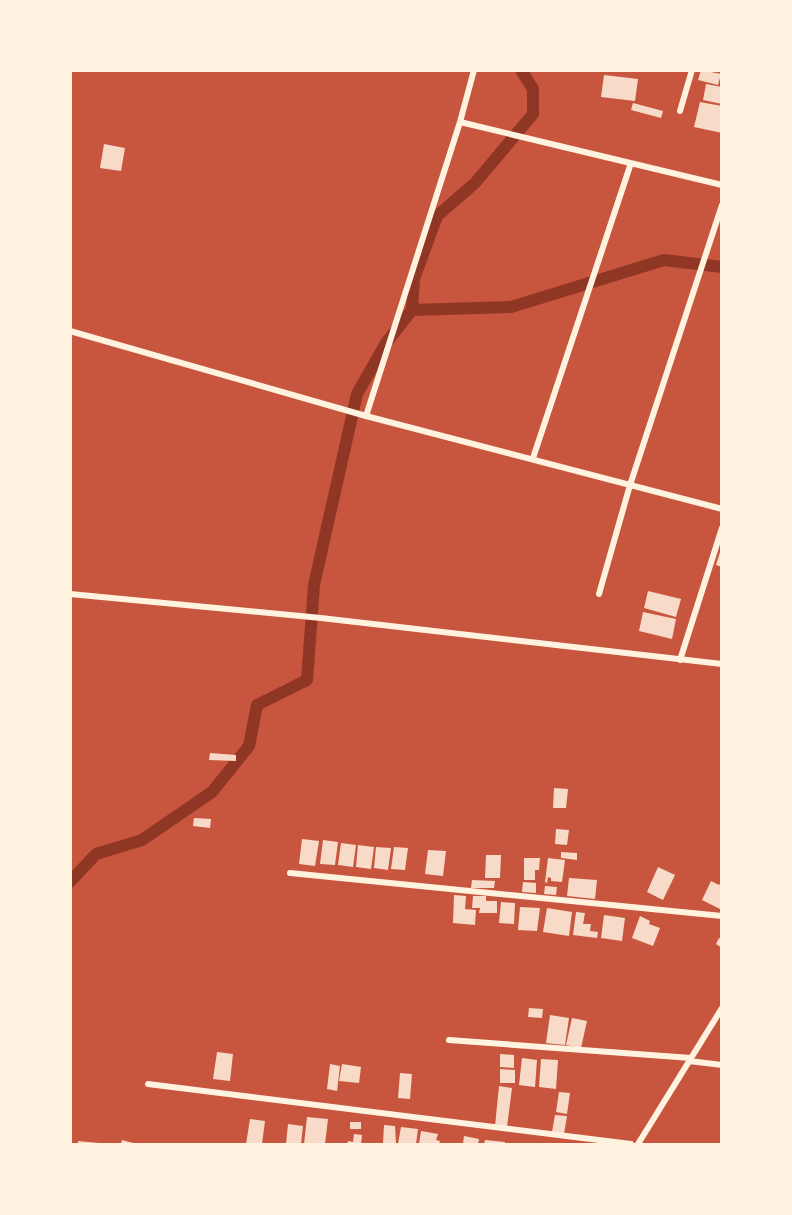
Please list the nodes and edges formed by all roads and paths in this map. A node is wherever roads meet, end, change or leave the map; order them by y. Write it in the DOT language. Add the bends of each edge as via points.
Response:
graph roads {
  1 [pos="474,70"];
  2 [pos="692,70"];
  3 [pos="680,111"];
  4 [pos="460,123"];
  5 [pos="631,163"];
  6 [pos="722,185"];
  7 [pos="722,205"];
  8 [pos="70,331"];
  9 [pos="366,416"];
  10 [pos="533,458"];
  11 [pos="630,485"];
  12 [pos="722,509"];
  13 [pos="722,528"];
  14 [pos="70,594"];
  15 [pos="599,594"];
  16 [pos="680,660"];
  17 [pos="722,664"];
  18 [pos="290,873"];
  19 [pos="722,916"];
  20 [pos="722,1008"];
  21 [pos="449,1040"];
  22 [pos="690,1060"];
  23 [pos="722,1065"];
  24 [pos="148,1084"];
  25 [pos="631,1144"];
  26 [pos="638,1144"];
  1 -- 4 [label="street"];
  2 -- 3 [label="street"];
  4 -- 5 [label="street"];
  4 -- 9 [label="street"];
  5 -- 6 [label="street"];
  5 -- 10 [label="street"];
  7 -- 11 [label="street"];
  8 -- 9 [label="street"];
  9 -- 10 [label="street"];
  10 -- 11 [label="street"];
  11 -- 12 [label="street"];
  11 -- 15 [label="street"];
  13 -- 16 [label="street"];
  14 -- 16 [label="street" via="321,618"];
  16 -- 17 [label="street"];
  18 -- 19 [label="street"];
  20 -- 22 [label="street"];
  21 -- 22 [label="street"];
  22 -- 23 [label="street"];
  22 -- 26 [label="street"];
  24 -- 25 [label="street"];
}
